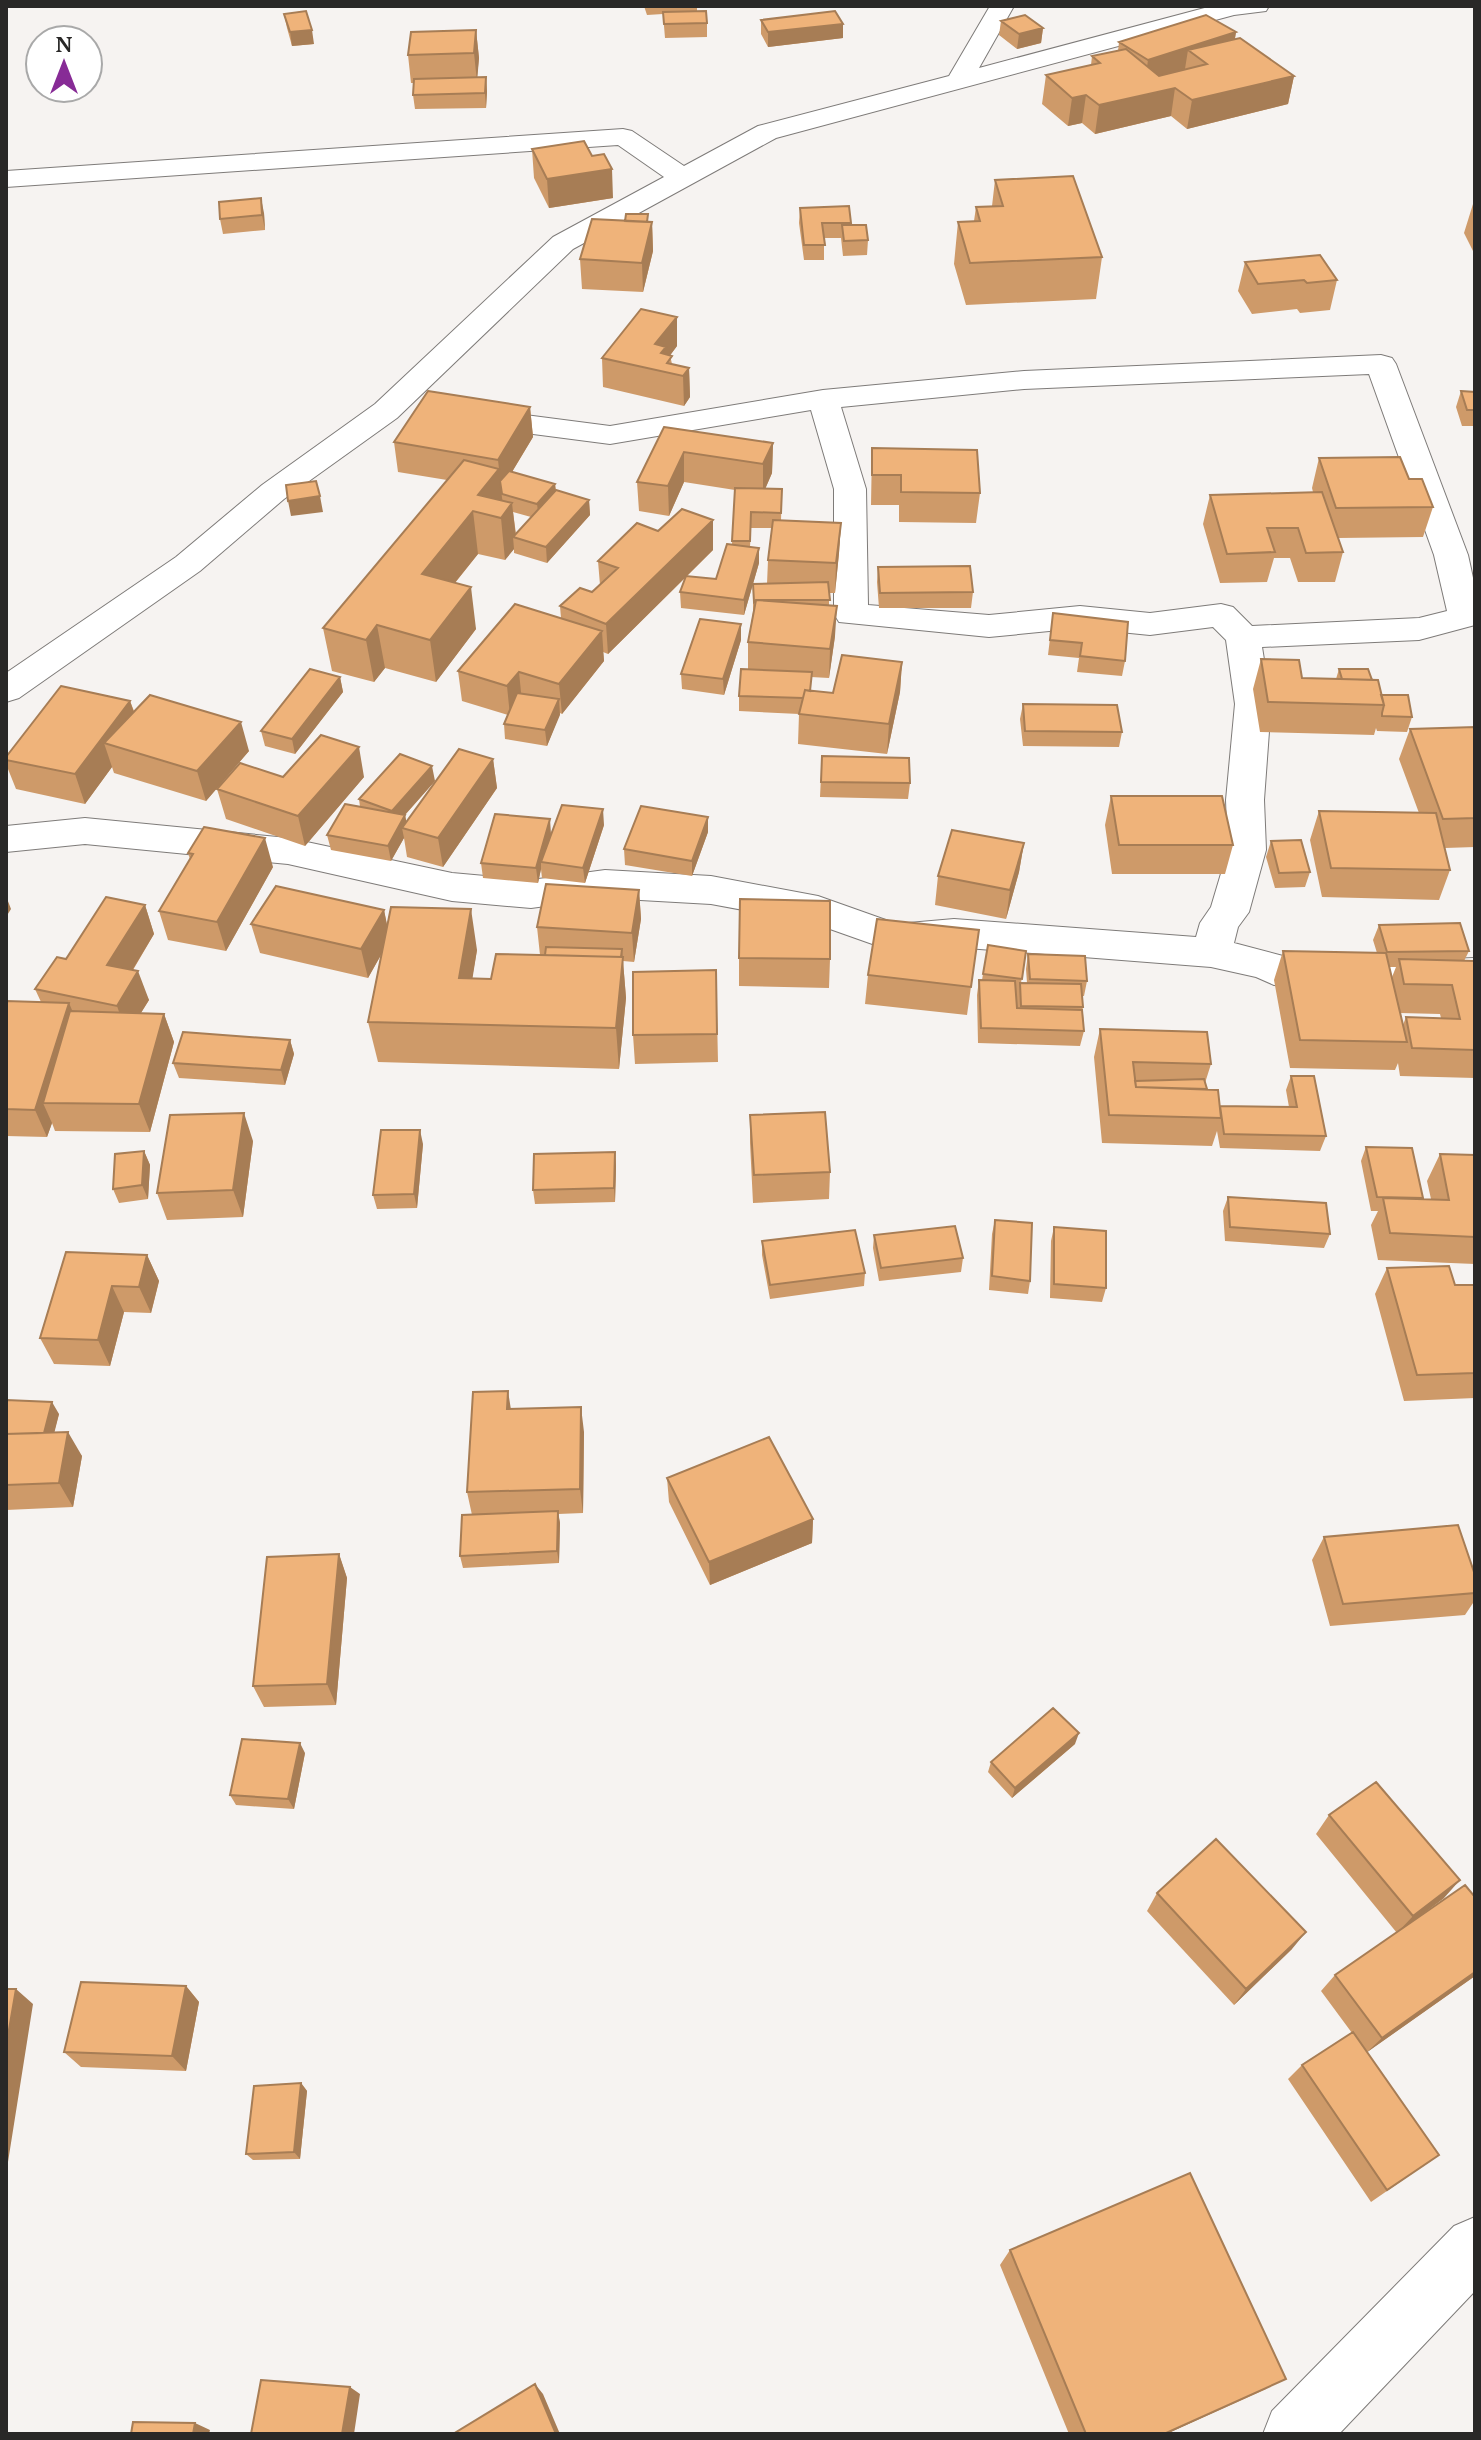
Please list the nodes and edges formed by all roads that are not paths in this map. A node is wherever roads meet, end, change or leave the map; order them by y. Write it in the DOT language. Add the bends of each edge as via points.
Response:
graph roads {
  1 [pos="1002,6"];
  2 [pos="1243,7"];
  3 [pos="959,81"];
  4 [pos="684,178"];
  5 [pos="6,179"];
  6 [pos="823,399"];
  7 [pos="386,411"];
  8 [pos="1470,615"];
  9 [pos="1243,637"];
  10 [pos="6,690"];
  11 [pos="6,839"];
  12 [pos="1211,953"];
  13 [pos="1475,973"];
  14 [pos="1475,2247"];
  15 [pos="1295,2434"];
  1 -- 3 [label="street"];
  2 -- 3 [label="street"];
  3 -- 4 [label="street" via="767,132"];
  4 -- 5 [label="street" via="623,137"];
  4 -- 7 [label="street" via="563,243"];
  6 -- 7 [label="street" via="610,435"];
  6 -- 8 [label="street" via="1024,380 1381,364"];
  6 -- 9 [label="street" via="850,489 851,614 989,626 1080,617 1150,624 1221,615"];
  7 -- 10 [label="street" via="273,492 188,564"];
  8 -- 9 [label="street" via="1419,629"];
  9 -- 12 [label="street" via="1253,704 1245,800 1247,850"];
  11 -- 12 [label="street" via="85,831 288,851 452,887 531,894 605,884 711,890 818,910 895,938 954,933"];
  12 -- 13 [label="street" via="1274,970 1392,976"];
  14 -- 15 [label="street"];
}
